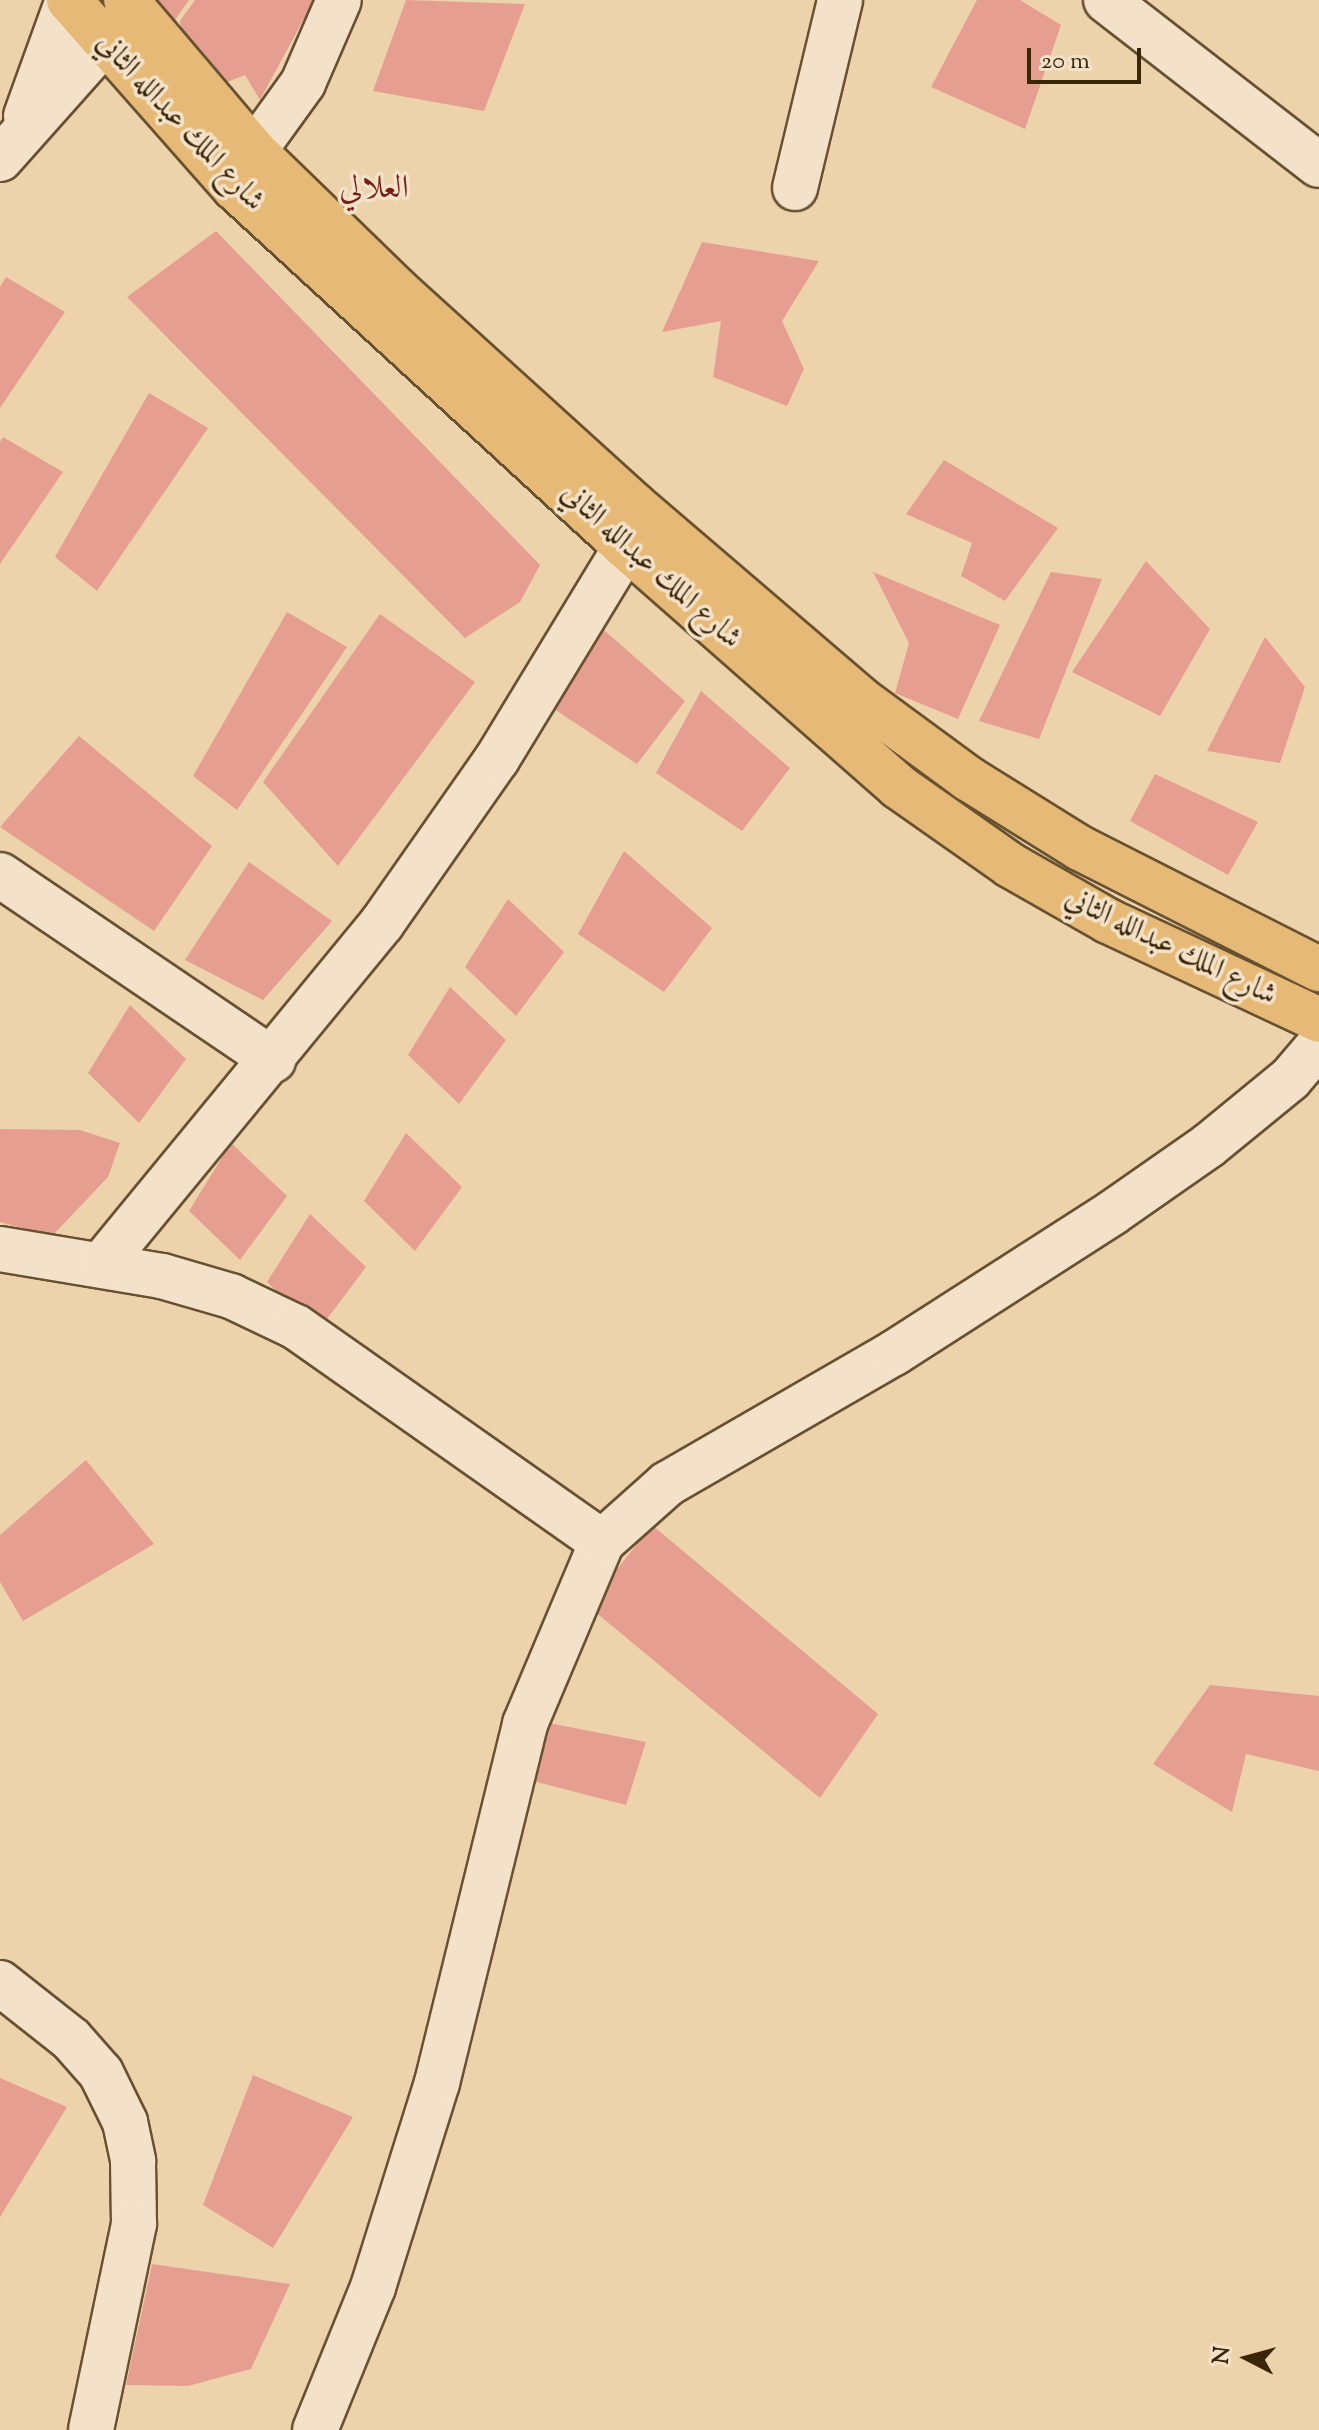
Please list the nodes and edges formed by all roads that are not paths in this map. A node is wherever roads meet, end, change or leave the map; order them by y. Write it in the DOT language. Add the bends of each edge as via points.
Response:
graph roads {
  1 [pos="68,0"];
  2 [pos="339,0"];
  3 [pos="840,0"];
  4 [pos="1106,0"];
  5 [pos="129,5"];
  6 [pos="104,45"];
  7 [pos="10,146"];
  8 [pos="254,151"];
  9 [pos="1319,165"];
  10 [pos="795,188"];
  11 [pos="626,547"];
  12 [pos="0,875"];
  13 [pos="1319,969"];
  14 [pos="1319,1020"];
  15 [pos="1319,1045"];
  16 [pos="273,1060"];
  17 [pos="0,1249"];
  18 [pos="102,1264"];
  19 [pos="602,1542"];
  20 [pos="0,1983"];
  21 [pos="91,2430"];
  22 [pos="315,2430"];
  1 -- 6 [label="main road, شارع الملك عبدالله الثاني"];
  1 -- 7 [label="street"];
  2 -- 8 [label="street" via="303,83"];
  3 -- 10 [label="street"];
  4 -- 9 [label="street"];
  5 -- 6 [label="street"];
  5 -- 8 [label="main road, شارع الملك عبدالله الثاني"];
  6 -- 7 [label="street"];
  6 -- 11 [label="main road, شارع الملك عبدالله الثاني" via="235,188"];
  8 -- 13 [label="main road, شارع الملك عبدالله الثاني" via="503,387 860,699 969,779 1080,848"];
  11 -- 14 [label="main road, شارع الملك عبدالله الثاني" via="899,787 1010,865 1108,921"];
  11 -- 16 [label="street" via="497,759 382,923"];
  12 -- 16 [label="street"];
  15 -- 19 [label="street" via="1278,1088 1136,1197 934,1328 667,1484"];
  16 -- 18 [label="street"];
  17 -- 18 [label="street"];
  18 -- 19 [label="street" via="231,1296 296,1327"];
  19 -- 22 [label="street" via="525,1724 437,2083 373,2287"];
  20 -- 21 [label="street" via="71,2039 101,2073 125,2122 133,2161 134,2224"];
}
